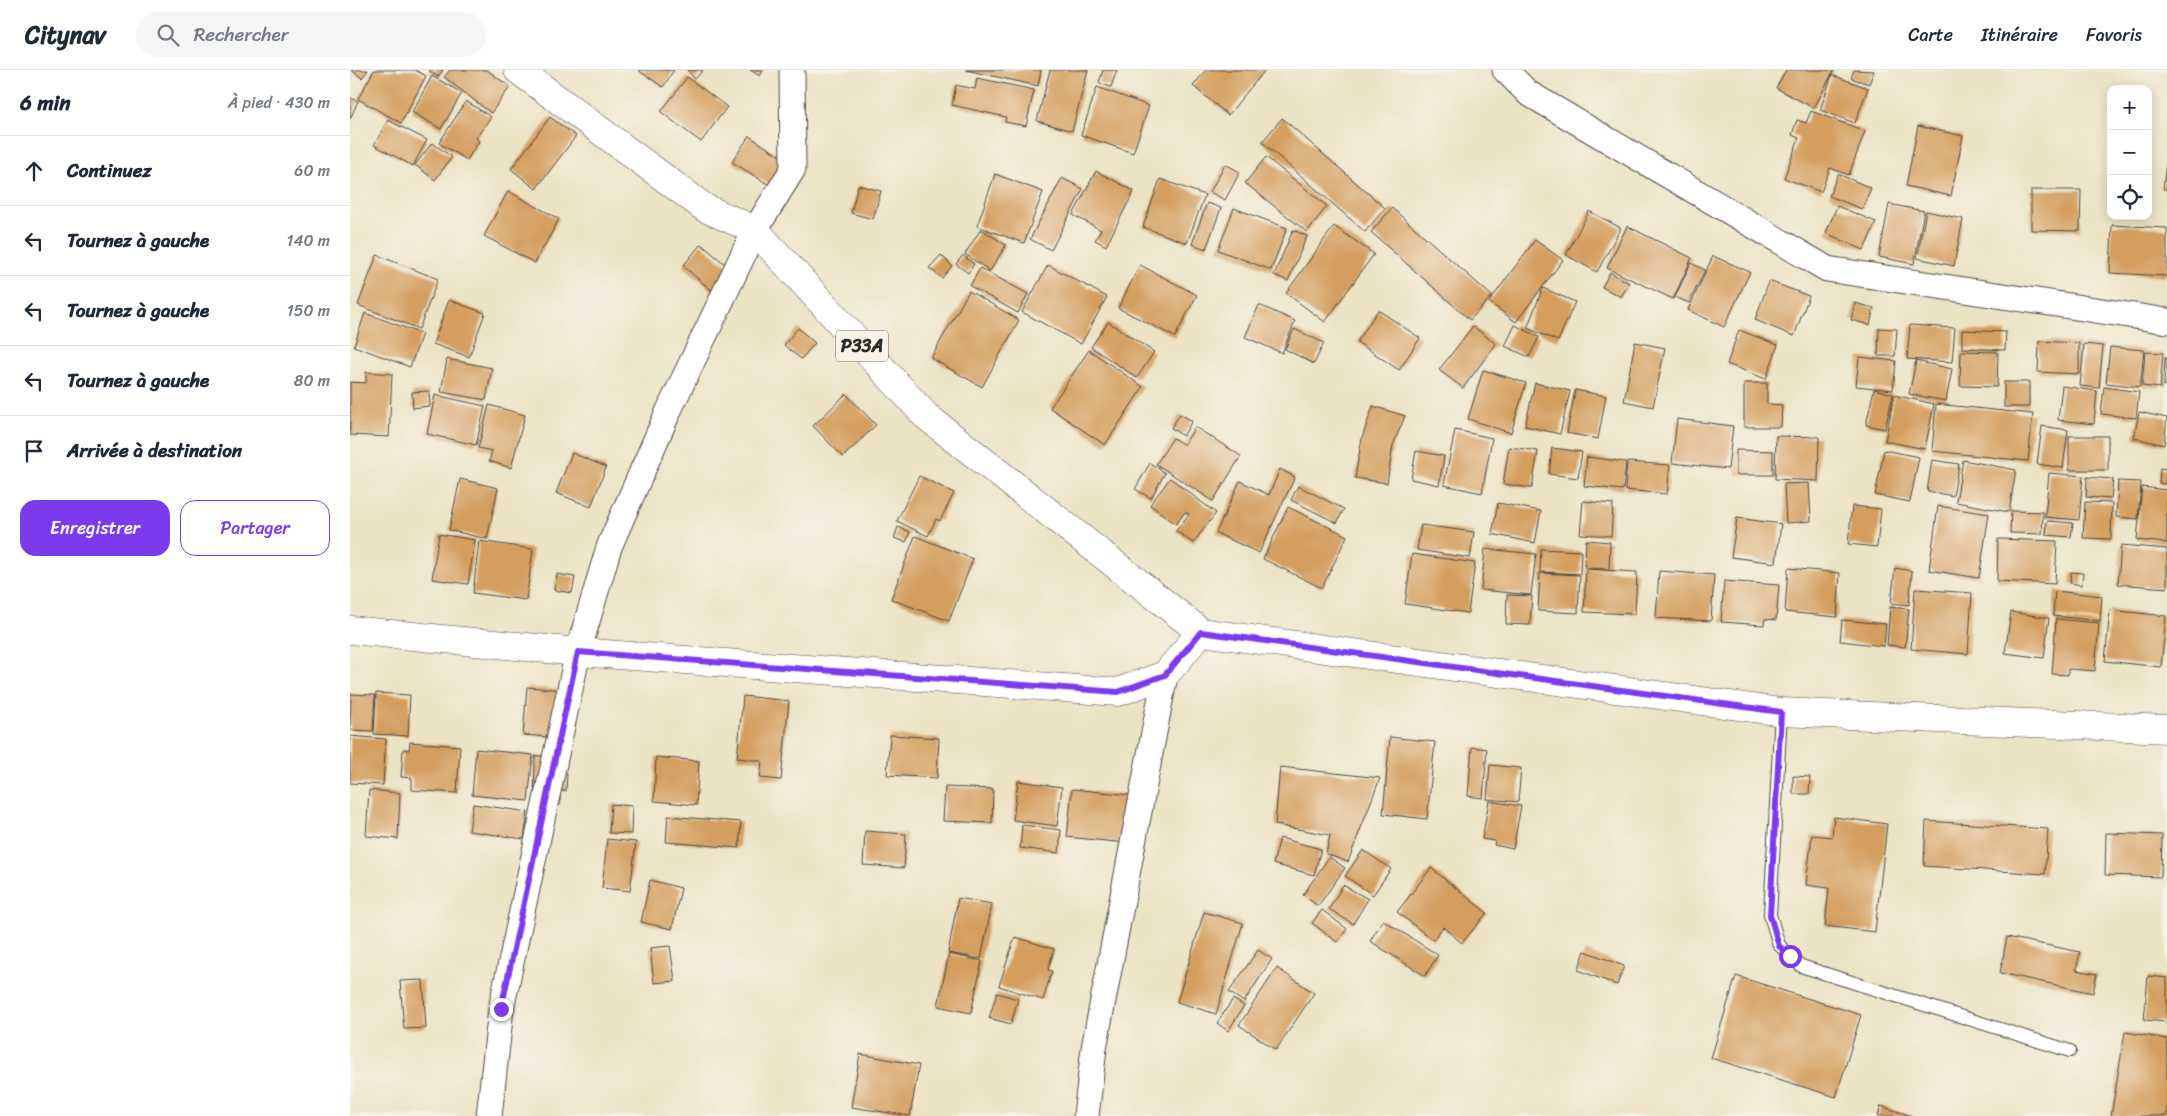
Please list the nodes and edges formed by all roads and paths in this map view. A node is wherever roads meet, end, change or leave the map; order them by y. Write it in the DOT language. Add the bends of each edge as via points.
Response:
graph roads {
  1 [pos="518,70"];
  2 [pos="792,70"];
  3 [pos="1505,70"];
  4 [pos="755,230"];
  5 [pos="2167,321"];
  6 [pos="350,630"];
  7 [pos="1201,632"];
  8 [pos="578,652"];
  9 [pos="1165,675"];
  10 [pos="1781,712"];
  11 [pos="2167,729"];
  12 [pos="2070,1051"];
  13 [pos="490,1116"];
  14 [pos="1086,1116"];
  1 -- 4 [label="main road, P33A" via="705,208"];
  2 -- 4 [label="street" via="793,169"];
  3 -- 5 [label="street" via="1528,93 1827,269"];
  4 -- 7 [label="main road, P33A" via="926,416"];
  4 -- 8 [label="street" via="669,410 609,547"];
  6 -- 8 [label="main road"];
  7 -- 9 [label="main road"];
  7 -- 10 [label="main road"];
  8 -- 9 [label="main road" via="1118,692"];
  8 -- 13 [label="street" via="501,1009"];
  9 -- 14 [label="street" via="1094,1048"];
  10 -- 11 [label="main road"];
  10 -- 12 [label="lane" via="1770,915 1779,946 1801,966"];
}
